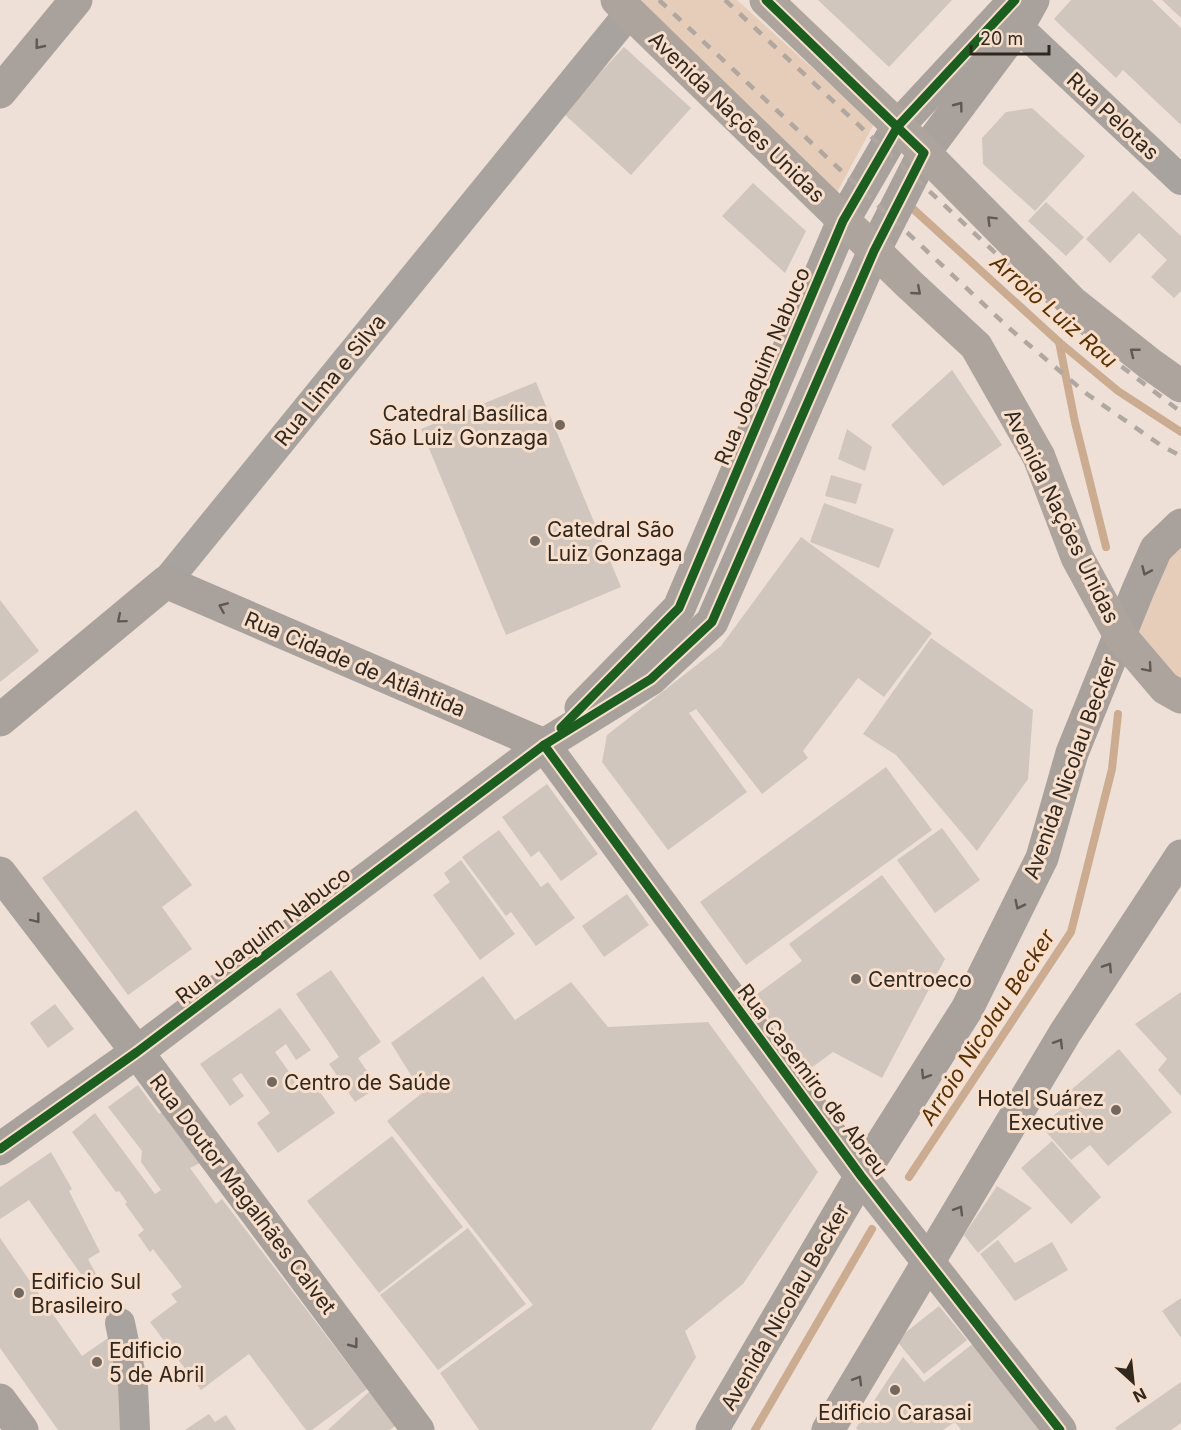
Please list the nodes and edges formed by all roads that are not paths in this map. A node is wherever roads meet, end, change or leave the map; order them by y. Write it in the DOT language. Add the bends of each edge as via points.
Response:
graph roads {
  1 [pos="76,0"];
  2 [pos="766,0"];
  3 [pos="624,6"];
  4 [pos="1022,9"];
  5 [pos="0,92"];
  6 [pos="898,126"];
  7 [pos="924,153"];
  8 [pos="1181,180"];
  9 [pos="843,220"];
  10 [pos="874,251"];
  11 [pos="1181,387"];
  12 [pos="1181,525"];
  13 [pos="166,582"];
  14 [pos="1119,634"];
  15 [pos="1181,698"];
  16 [pos="0,720"];
  17 [pos="544,745"];
  18 [pos="1181,856"];
  19 [pos="0,873"];
  20 [pos="137,1052"];
  21 [pos="0,1149"];
  22 [pos="861,1176"];
  23 [pos="929,1260"];
  24 [pos="120,1323"];
  25 [pos="0,1400"];
  26 [pos="409,1426"];
  27 [pos="22,1430"];
  28 [pos="135,1430"];
  29 [pos="712,1430"];
  30 [pos="828,1430"];
  31 [pos="1060,1430"];
  1 -- 5 [label="street, one-way"];
  2 -- 6 [label="main road"];
  3 -- 9 [label="main road, Avenida Nações Unidas"];
  3 -- 13 [label="street, Rua Lima e Silva"];
  4 -- 6 [label="street, Rua Joaquim Nabuco"];
  7 -- 4 [label="street, Rua Joaquim Nabuco, one-way"];
  4 -- 8 [label="street, Rua Pelotas"];
  6 -- 7 [label="main road"];
  6 -- 9 [label="street, Rua Joaquim Nabuco"];
  7 -- 10 [label="street, Rua Joaquim Nabuco"];
  11 -- 7 [label="main road, one-way" via="1073,303"];
  9 -- 10 [label="main road, Avenida Nações Unidas"];
  9 -- 17 [label="street, Rua Joaquim Nabuco" via="679,608"];
  10 -- 14 [label="main road, Avenida Nações Unidas, one-way" via="976,346 1039,457 1077,557"];
  10 -- 17 [label="street, Rua Joaquim Nabuco" via="712,622 651,679"];
  12 -- 14 [label="street, Avenida Nicolau Becker, one-way" via="1156,549"];
  13 -- 16 [label="street, Rua Lima e Silva, one-way"];
  17 -- 13 [label="street, Rua Cidade de Atlântida, one-way"];
  14 -- 15 [label="main road, Avenida Nações Unidas, one-way" via="1165,688"];
  14 -- 22 [label="street, Avenida Nicolau Becker, one-way" via="1072,753 1042,858 967,1009"];
  17 -- 20 [label="street, Rua Joaquim Nabuco"];
  17 -- 22 [label="street, Rua Casemiro de Abreu"];
  23 -- 18 [label="street, one-way" via="1065,1033"];
  19 -- 20 [label="street, Rua Doutor Magalhães Calvet, one-way"];
  20 -- 21 [label="street, Rua Joaquim Nabuco"];
  20 -- 26 [label="street, Rua Doutor Magalhães Calvet, one-way"];
  22 -- 23 [label="street, Rua Casemiro de Abreu"];
  22 -- 29 [label="street, Avenida Nicolau Becker"];
  30 -- 23 [label="street, one-way"];
  23 -- 31 [label="street, Rua Casemiro de Abreu"];
  24 -- 28 [label="street" via="133,1385"];
  25 -- 27 [label="street"];
}
